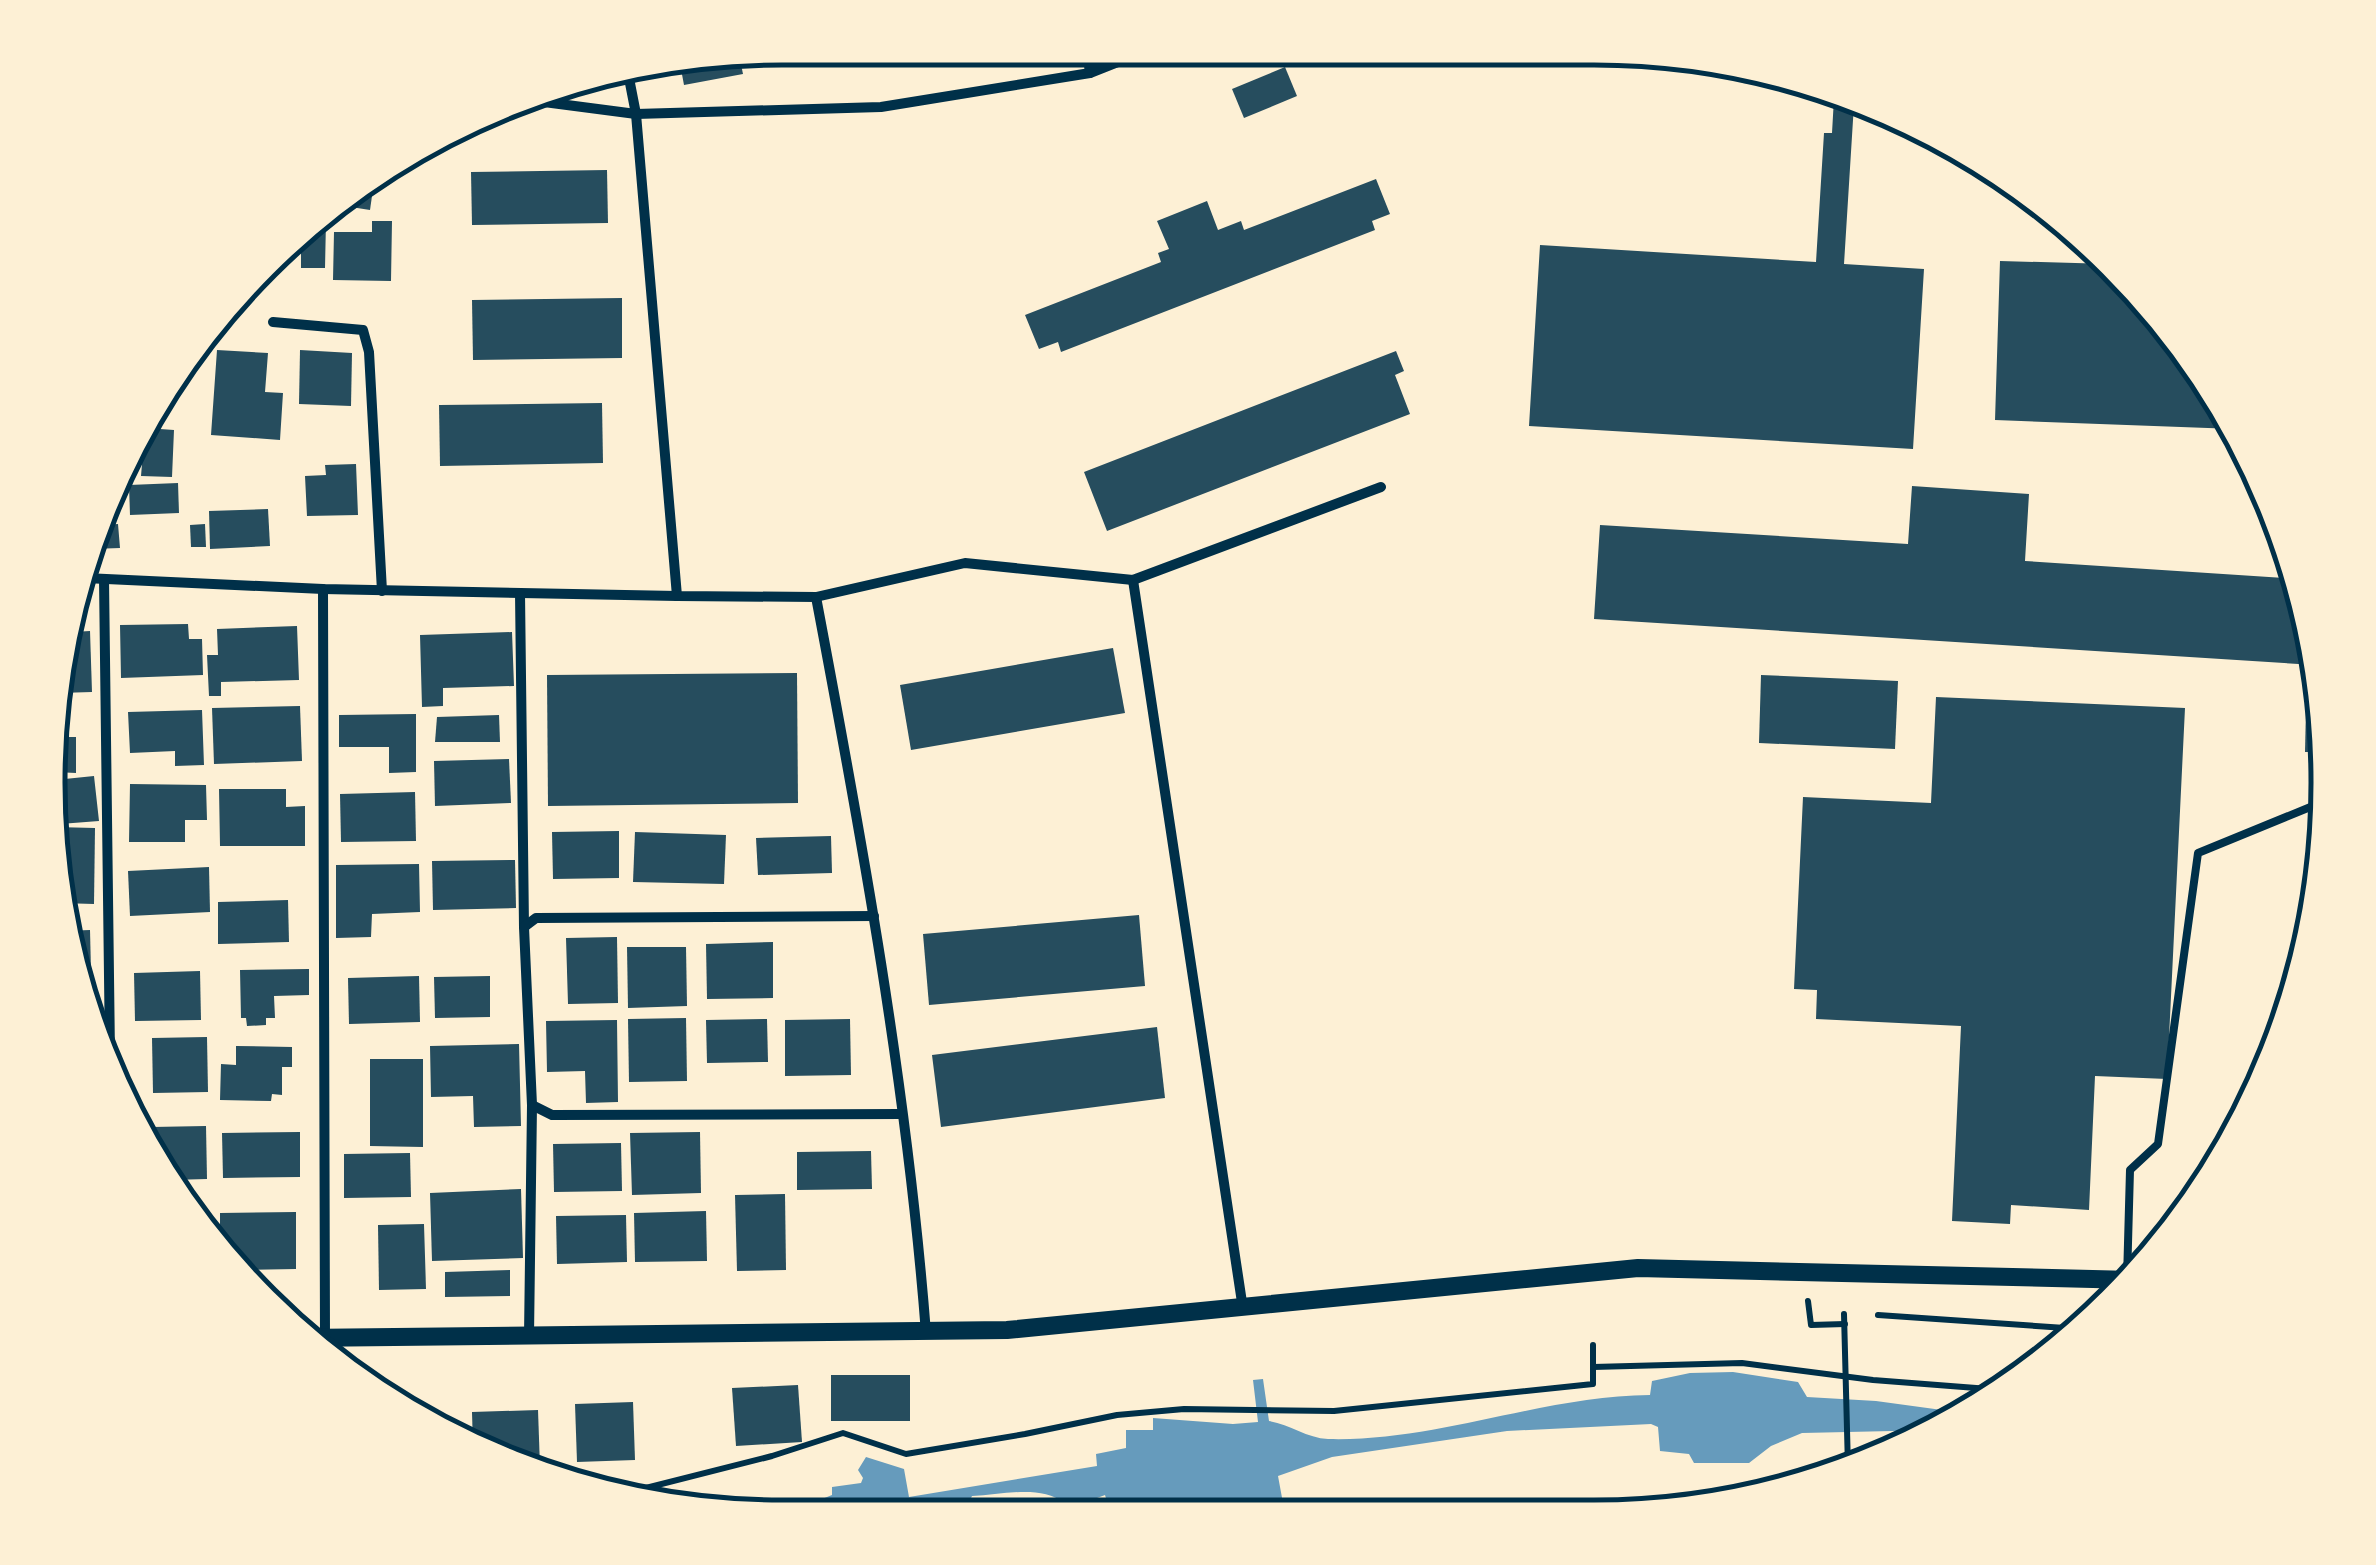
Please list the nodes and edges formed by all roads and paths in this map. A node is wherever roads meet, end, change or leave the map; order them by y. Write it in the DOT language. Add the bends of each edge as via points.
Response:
graph roads {
  1 [pos="1089,65"];
  2 [pos="1110,65"];
  3 [pos="1090,73"];
  4 [pos="630,82"];
  5 [pos="552,103"];
  6 [pos="636,114"];
  7 [pos="273,322"];
  8 [pos="1381,487"];
  9 [pos="95,579"];
  10 [pos="104,579"];
  11 [pos="1133,580"];
  12 [pos="323,589"];
  13 [pos="382,591"];
  14 [pos="520,594"];
  15 [pos="677,596"];
  16 [pos="816,597"];
  17 [pos="2310,807"];
  18 [pos="874,916"];
  19 [pos="524,928"];
  20 [pos="110,1030"];
  21 [pos="532,1104"];
  22 [pos="901,1114"];
  23 [pos="2130,1259"];
  24 [pos="2111,1280"];
  25 [pos="1242,1308"];
  26 [pos="1844,1314"];
  27 [pos="1878,1314"];
  28 [pos="2059,1328"];
  29 [pos="926,1333"];
  30 [pos="325,1335"];
  31 [pos="530,1336"];
  32 [pos="329,1338"];
  33 [pos="1593,1345"];
  34 [pos="1593,1367"];
  35 [pos="1977,1388"];
  36 [pos="1848,1453"];
  37 [pos="649,1487"];
  1 -- 3 [label="street"];
  2 -- 3 [label="street"];
  3 -- 6 [label="street" via="881,106"];
  4 -- 6 [label="street"];
  5 -- 6 [label="street"];
  6 -- 15 [label="street"];
  7 -- 13 [label="street" via="363,330"];
  8 -- 11 [label="street"];
  9 -- 10 [label="street"];
  10 -- 12 [label="street"];
  10 -- 20 [label="street"];
  11 -- 16 [label="street" via="965,563"];
  11 -- 25 [label="street"];
  12 -- 13 [label="street"];
  12 -- 30 [label="street"];
  13 -- 14 [label="street"];
  14 -- 15 [label="street"];
  14 -- 19 [label="street"];
  15 -- 16 [label="street"];
  16 -- 18 [label="street"];
  17 -- 23 [label="lane" via="2198,853 2158,1144 2130,1170"];
  18 -- 19 [label="street" via="536,918"];
  18 -- 22 [label="street"];
  19 -- 21 [label="street"];
  21 -- 22 [label="street" via="552,1115"];
  21 -- 31 [label="street"];
  22 -- 29 [label="street"];
  24 -- 25 [label="street" via="1638,1268"];
  25 -- 29 [label="street"];
  26 -- 36 [label="path"];
  27 -- 28 [label="path"];
  29 -- 31 [label="street"];
  31 -- 32 [label="street"];
  33 -- 34 [label="path"];
  34 -- 35 [label="path" via="1742,1363"];
  34 -- 37 [label="path" via="1593,1384 1334,1410 1117,1415 906,1454 843,1433"];
}
